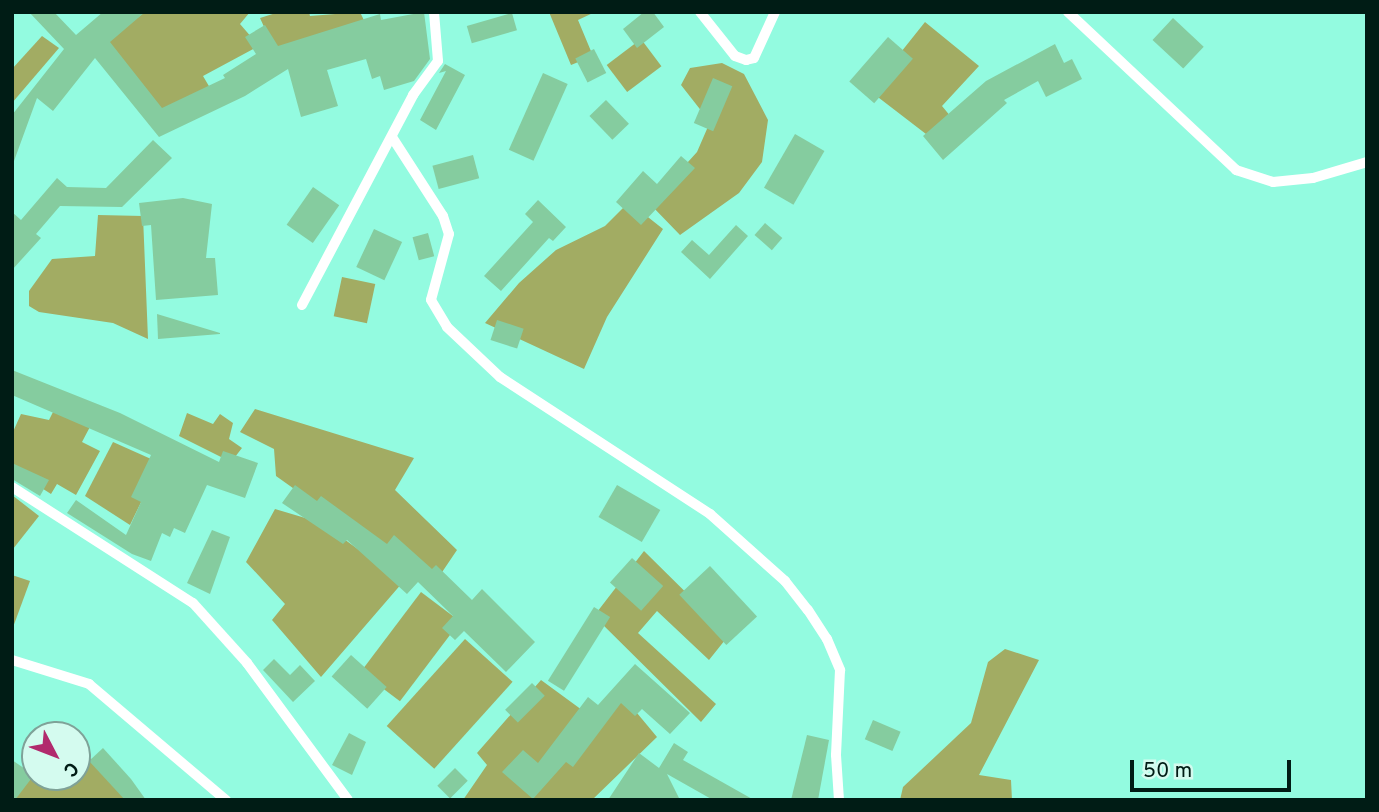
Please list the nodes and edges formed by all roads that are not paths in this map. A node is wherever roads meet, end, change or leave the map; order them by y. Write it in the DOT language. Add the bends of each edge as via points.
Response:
graph roads {
  1 [pos="434,12"];
  2 [pos="700,12"];
  3 [pos="775,12"];
  4 [pos="1068,12"];
  5 [pos="392,136"];
  6 [pos="1367,162"];
  7 [pos="302,304"];
  8 [pos="12,487"];
  9 [pos="12,660"];
  10 [pos="226,800"];
  11 [pos="348,800"];
  12 [pos="839,800"];
  1 -- 5 [label="lane" via="438,61"];
  2 -- 3 [label="lane" via="735,56 746,61 754,58"];
  4 -- 6 [label="lane" via="1236,170 1273,183 1313,178"];
  5 -- 7 [label="lane"];
  5 -- 12 [label="lane" via="443,216 449,234 430,300 447,327 500,377 710,514 785,582 808,610 840,670"];
  8 -- 11 [label="lane" via="193,603 247,663"];
  9 -- 10 [label="lane" via="89,684"];
}
